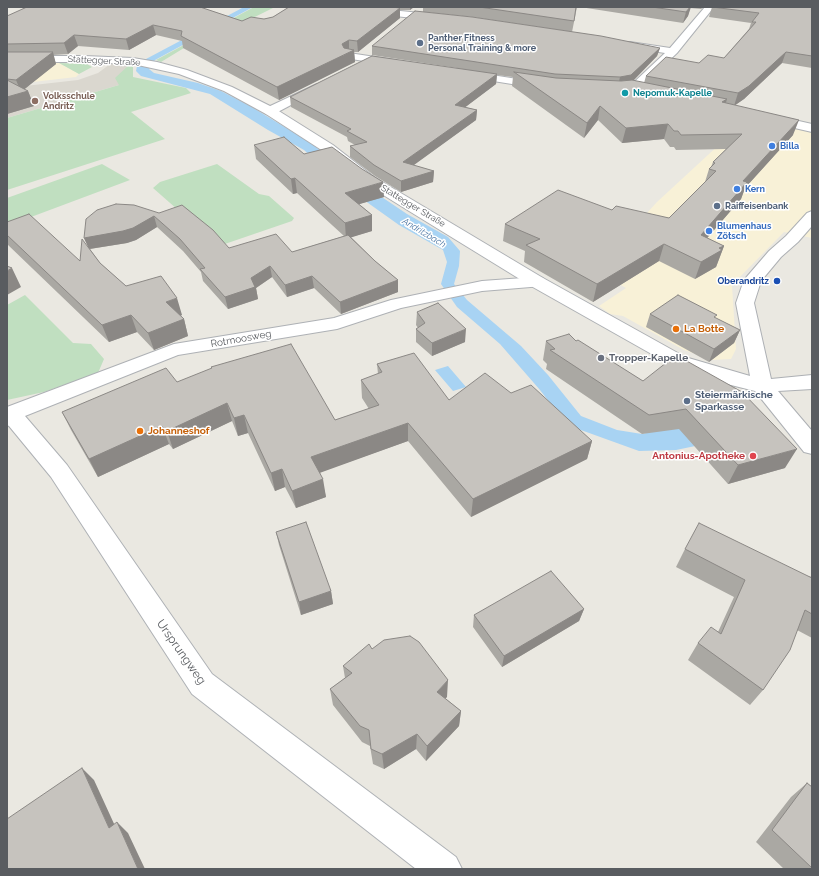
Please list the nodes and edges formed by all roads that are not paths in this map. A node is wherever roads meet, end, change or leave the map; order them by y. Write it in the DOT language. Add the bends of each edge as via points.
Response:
graph roads {
  1 [pos="423,7"];
  2 [pos="360,10"];
  3 [pos="708,10"];
  4 [pos="692,12"];
  5 [pos="413,15"];
  6 [pos="449,19"];
  7 [pos="402,24"];
  8 [pos="620,43"];
  9 [pos="673,51"];
  10 [pos="368,55"];
  11 [pos="349,56"];
  12 [pos="7,59"];
  13 [pos="409,65"];
  14 [pos="351,69"];
  15 [pos="454,72"];
  16 [pos="324,83"];
  17 [pos="554,88"];
  18 [pos="642,92"];
  19 [pos="270,111"];
  20 [pos="759,116"];
  21 [pos="812,128"];
  22 [pos="812,216"];
  23 [pos="509,264"];
  24 [pos="538,282"];
  25 [pos="482,286"];
  26 [pos="812,382"];
  27 [pos="767,393"];
  28 [pos="7,416"];
  29 [pos="812,446"];
  30 [pos="444,869"];
  1 -- 5 [label="street"];
  2 -- 5 [label="street"];
  3 -- 4 [label="street"];
  3 -- 9 [label="street"];
  5 -- 6 [label="street"];
  5 -- 7 [label="street"];
  8 -- 9 [label="street"];
  9 -- 18 [label="street" via="634,88 624,91"];
  10 -- 11 [label="street"];
  10 -- 13 [label="street"];
  10 -- 14 [label="street"];
  12 -- 19 [label="street, Stattegger Straße" via="105,59 157,65 233,91"];
  15 -- 17 [label="street"];
  16 -- 19 [label="street"];
  19 -- 23 [label="street, Stattegger Straße" via="328,148 369,180"];
  20 -- 21 [label="street"];
  22 -- 27 [label="street" via="753,280 747,294 745,303"];
  23 -- 24 [label="street, Stattegger Straße"];
  23 -- 25 [label="street" via="487,274"];
  24 -- 25 [label="street, Rotmoosweg"];
  24 -- 27 [label="street, Stattegger Straße" via="678,361"];
  25 -- 28 [label="street, Rotmoosweg" via="397,304 337,323 174,350"];
  26 -- 27 [label="street, Stattegger Straße"];
  27 -- 29 [label="street"];
  28 -- 30 [label="street, Ursprungweg" via="17,421 59,471 202,684"];
}
